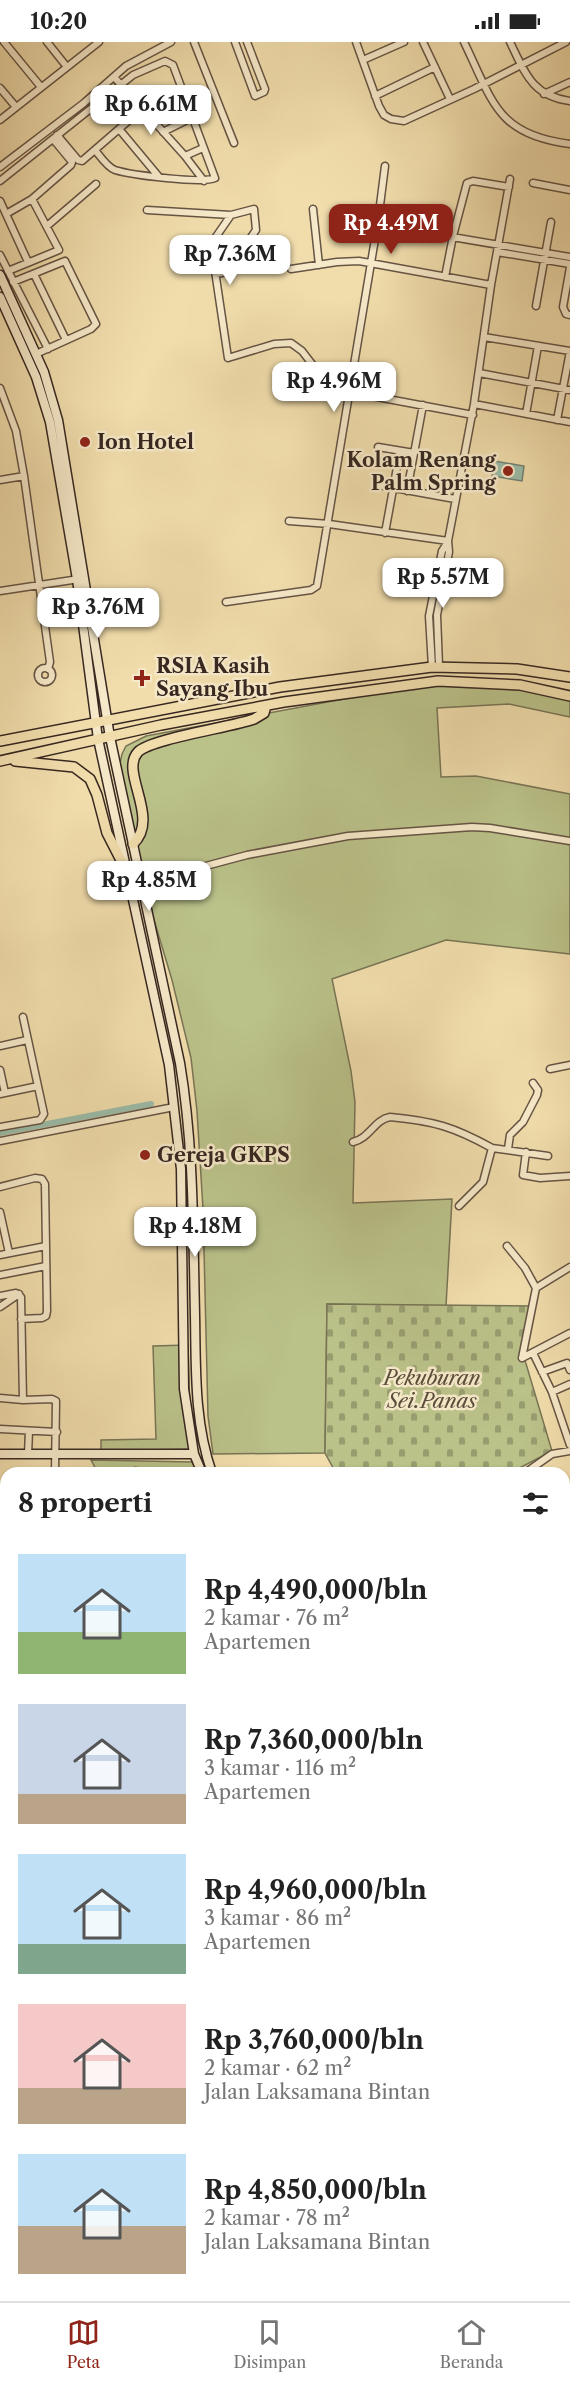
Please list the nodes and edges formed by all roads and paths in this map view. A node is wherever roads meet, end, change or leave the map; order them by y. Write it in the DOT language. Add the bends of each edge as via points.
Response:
graph roads {
  1 [pos="4,42"];
  2 [pos="59,42"];
  3 [pos="99,42"];
  4 [pos="171,42"];
  5 [pos="194,42"];
  6 [pos="357,42"];
  7 [pos="404,42"];
  8 [pos="423,42"];
  9 [pos="464,42"];
  10 [pos="510,42"];
  11 [pos="566,42"];
  12 [pos="247,43"];
  13 [pos="161,44"];
  14 [pos="49,45"];
  15 [pos="236,45"];
  16 [pos="363,60"];
  17 [pos="520,64"];
  18 [pos="67,66"];
  19 [pos="435,67"];
  20 [pos="114,77"];
  21 [pos="570,82"];
  22 [pos="484,83"];
  23 [pos="121,85"];
  24 [pos="41,87"];
  25 [pos="181,89"];
  26 [pos="1,90"];
  27 [pos="544,94"];
  28 [pos="375,96"];
  29 [pos="450,99"];
  30 [pos="570,101"];
  31 [pos="16,107"];
  32 [pos="142,109"];
  33 [pos="192,118"];
  34 [pos="0,120"];
  35 [pos="119,129"];
  36 [pos="163,132"];
  37 [pos="55,137"];
  38 [pos="234,143"];
  39 [pos="570,144"];
  40 [pos="203,148"];
  41 [pos="95,150"];
  42 [pos="185,156"];
  43 [pos="385,166"];
  44 [pos="0,167"];
  45 [pos="159,177"];
  46 [pos="510,179"];
  47 [pos="0,181"];
  48 [pos="204,181"];
  49 [pos="533,183"];
  50 [pos="96,184"];
  51 [pos="509,187"];
  52 [pos="570,190"];
  53 [pos="32,199"];
  54 [pos="0,201"];
  55 [pos="313,209"];
  56 [pos="147,210"];
  57 [pos="6,214"];
  58 [pos="231,215"];
  59 [pos="551,222"];
  60 [pos="47,226"];
  61 [pos="411,230"];
  62 [pos="453,236"];
  63 [pos="497,249"];
  64 [pos="0,255"];
  65 [pos="545,257"];
  66 [pos="570,257"];
  67 [pos="28,262"];
  68 [pos="369,264"];
  69 [pos="319,265"];
  70 [pos="570,266"];
  71 [pos="291,269"];
  72 [pos="4,273"];
  73 [pos="34,274"];
  74 [pos="216,274"];
  75 [pos="446,277"];
  76 [pos="14,282"];
  77 [pos="569,282"];
  78 [pos="491,285"];
  79 [pos="0,297"];
  80 [pos="536,306"];
  81 [pos="570,315"];
  82 [pos="484,337"];
  83 [pos="66,340"];
  84 [pos="538,346"];
  85 [pos="48,349"];
  86 [pos="570,351"];
  87 [pos="36,354"];
  88 [pos="479,373"];
  89 [pos="531,383"];
  90 [pos="0,388"];
  91 [pos="566,389"];
  92 [pos="350,392"];
  93 [pos="474,404"];
  94 [pos="423,405"];
  95 [pos="526,414"];
  96 [pos="472,415"];
  97 [pos="556,420"];
  98 [pos="570,422"];
  99 [pos="378,447"];
  100 [pos="400,451"];
  101 [pos="414,453"];
  102 [pos="24,476"];
  103 [pos="0,480"];
  104 [pos="378,485"];
  105 [pos="392,487"];
  106 [pos="407,490"];
  107 [pos="455,499"];
  108 [pos="289,521"];
  109 [pos="329,524"];
  110 [pos="385,532"];
  111 [pos="448,541"];
  112 [pos="80,578"];
  113 [pos="40,585"];
  114 [pos="0,591"];
  115 [pos="226,602"];
  116 [pos="435,666"];
  117 [pos="489,667"];
  118 [pos="48,669"];
  119 [pos="570,677"];
  120 [pos="489,682"];
  121 [pos="570,696"];
  122 [pos="266,706"];
  123 [pos="108,720"];
  124 [pos="96,722"];
  125 [pos="110,737"];
  126 [pos="98,739"];
  127 [pos="0,741"];
  128 [pos="3,761"];
  129 [pos="570,841"];
  130 [pos="134,844"];
  131 [pos="127,872"];
  132 [pos="142,884"];
  133 [pos="23,1017"];
  134 [pos="27,1040"];
  135 [pos="0,1046"];
  136 [pos="180,1063"];
  137 [pos="169,1065"];
  138 [pos="570,1065"];
  139 [pos="550,1069"];
  140 [pos="0,1070"];
  141 [pos="533,1083"];
  142 [pos="38,1086"];
  143 [pos="2,1093"];
  144 [pos="174,1107"];
  145 [pos="0,1127"];
  146 [pos="0,1141"];
  147 [pos="353,1142"];
  148 [pos="492,1148"];
  149 [pos="508,1149"];
  150 [pos="526,1152"];
  151 [pos="548,1156"];
  152 [pos="570,1176"];
  153 [pos="0,1187"];
  154 [pos="459,1206"];
  155 [pos="0,1212"];
  156 [pos="46,1246"];
  157 [pos="507,1246"];
  158 [pos="9,1253"];
  159 [pos="0,1255"];
  160 [pos="46,1266"];
  161 [pos="570,1267"];
  162 [pos="0,1275"];
  163 [pos="536,1288"];
  164 [pos="19,1294"];
  165 [pos="0,1296"];
  166 [pos="0,1307"];
  167 [pos="21,1319"];
  168 [pos="570,1334"];
  169 [pos="533,1353"];
  170 [pos="569,1365"];
  171 [pos="542,1372"];
  172 [pos="570,1384"];
  173 [pos="552,1392"];
  174 [pos="0,1398"];
  175 [pos="23,1400"];
  176 [pos="0,1429"];
  177 [pos="29,1431"];
  178 [pos="57,1432"];
  179 [pos="570,1444"];
  180 [pos="570,1451"];
  181 [pos="0,1454"];
  182 [pos="28,1454"];
  183 [pos="194,1454"];
  184 [pos="56,1455"];
  185 [pos="55,1467"];
  186 [pos="199,1467"];
  187 [pos="211,1467"];
  188 [pos="534,1467"];
  1 -- 24 [label="street"];
  2 -- 14 [label="street"];
  3 -- 18 [label="street"];
  4 -- 13 [label="street"];
  5 -- 38 [label="street"];
  6 -- 16 [label="street"];
  7 -- 16 [label="street"];
  8 -- 19 [label="street"];
  9 -- 22 [label="street"];
  10 -- 17 [label="street"];
  11 -- 17 [label="street"];
  12 -- 15 [label="street"];
  12 -- 15 [label="street" via="265,88 255,96"];
  13 -- 20 [label="street"];
  14 -- 18 [label="street"];
  16 -- 28 [label="street"];
  17 -- 22 [label="street"];
  17 -- 27 [label="street"];
  18 -- 24 [label="street"];
  19 -- 28 [label="street"];
  19 -- 29 [label="street"];
  20 -- 23 [label="street"];
  20 -- 44 [label="street"];
  21 -- 27 [label="street"];
  22 -- 29 [label="street"];
  22 -- 39 [label="street" via="496,108 516,128 540,140"];
  23 -- 25 [label="street" via="139,72 168,61"];
  23 -- 32 [label="street"];
  23 -- 37 [label="street"];
  24 -- 31 [label="street"];
  25 -- 32 [label="street"];
  25 -- 33 [label="street"];
  26 -- 31 [label="street"];
  27 -- 30 [label="street"];
  28 -- 29 [label="street" via="384,115 399,121"];
  31 -- 34 [label="street"];
  32 -- 35 [label="street"];
  32 -- 36 [label="street"];
  33 -- 36 [label="street"];
  33 -- 40 [label="street"];
  35 -- 41 [label="street"];
  35 -- 45 [label="street"];
  36 -- 42 [label="street"];
  37 -- 41 [label="street" via="79,161"];
  37 -- 47 [label="street"];
  37 -- 53 [label="street" via="72,165"];
  40 -- 42 [label="street"];
  40 -- 48 [label="street" via="215,178"];
  41 -- 45 [label="street" via="115,170"];
  42 -- 48 [label="street"];
  43 -- 68 [label="street"];
  45 -- 48 [label="street"];
  46 -- 51 [label="street"];
  49 -- 52 [label="street"];
  50 -- 60 [label="street"];
  51 -- 62 [label="street" via="469,181"];
  51 -- 63 [label="street"];
  53 -- 57 [label="street"];
  53 -- 60 [label="street"];
  54 -- 57 [label="street"];
  55 -- 69 [label="street"];
  56 -- 58 [label="street"];
  57 -- 67 [label="street"];
  58 -- 74 [label="street" via="211,244"];
  58 -- 74 [label="street" via="254,209 256,230 227,272"];
  59 -- 65 [label="street"];
  60 -- 67 [label="street" via="59,250"];
  61 -- 62 [label="street"];
  62 -- 63 [label="street"];
  62 -- 75 [label="street"];
  63 -- 65 [label="street"];
  63 -- 78 [label="street"];
  64 -- 72 [label="street"];
  65 -- 66 [label="street"];
  65 -- 70 [label="street"];
  65 -- 80 [label="street"];
  67 -- 72 [label="street"];
  68 -- 69 [label="street" via="348,261"];
  68 -- 75 [label="street"];
  68 -- 92 [label="street"];
  69 -- 71 [label="street"];
  70 -- 77 [label="street"];
  72 -- 76 [label="street"];
  72 -- 87 [label="main road"];
  73 -- 76 [label="street"];
  73 -- 83 [label="street"];
  73 -- 83 [label="street" via="63,261 67,263 96,324"];
  74 -- 92 [label="street" via="228,358 291,343 328,382"];
  75 -- 78 [label="street"];
  76 -- 85 [label="street"];
  77 -- 81 [label="street" via="563,308"];
  78 -- 82 [label="street"];
  79 -- 112 [label="main road" via="36,377 50,422"];
  82 -- 84 [label="street"];
  82 -- 88 [label="street"];
  83 -- 85 [label="street"];
  84 -- 86 [label="street"];
  84 -- 89 [label="street"];
  85 -- 87 [label="street"];
  86 -- 91 [label="street"];
  87 -- 112 [label="main road" via="58,420"];
  88 -- 89 [label="street"];
  88 -- 93 [label="street"];
  89 -- 91 [label="street"];
  89 -- 95 [label="street"];
  90 -- 102 [label="street" via="16,431"];
  91 -- 97 [label="street"];
  92 -- 94 [label="street"];
  92 -- 109 [label="street"];
  93 -- 95 [label="street"];
  93 -- 96 [label="street"];
  94 -- 96 [label="street"];
  94 -- 101 [label="street"];
  95 -- 97 [label="street"];
  96 -- 107 [label="street"];
  97 -- 98 [label="street"];
  99 -- 100 [label="street"];
  100 -- 101 [label="street"];
  100 -- 105 [label="street"];
  101 -- 106 [label="street"];
  102 -- 103 [label="street"];
  102 -- 113 [label="street"];
  104 -- 105 [label="street"];
  105 -- 106 [label="street"];
  105 -- 110 [label="street"];
  106 -- 107 [label="street"];
  107 -- 111 [label="street"];
  108 -- 109 [label="street"];
  109 -- 110 [label="street"];
  109 -- 115 [label="street" via="315,589"];
  110 -- 111 [label="street"];
  111 -- 116 [label="street" via="442,551 429,616"];
  112 -- 113 [label="street"];
  112 -- 123 [label="main road"];
  112 -- 124 [label="main road"];
  113 -- 114 [label="street"];
  113 -- 118 [label="street"];
  116 -- 117 [label="main road"];
  116 -- 123 [label="main road" via="280,687"];
  117 -- 119 [label="main road"];
  117 -- 120 [label="main road"];
  120 -- 121 [label="main road"];
  120 -- 122 [label="main road" via="438,681"];
  122 -- 125 [label="main road"];
  122 -- 130 [label="main road" via="264,713 254,719 146,746 135,755 144,828"];
  123 -- 124 [label="main road"];
  123 -- 125 [label="main road"];
  124 -- 126 [label="main road"];
  124 -- 127 [label="main road"];
  125 -- 126 [label="main road"];
  125 -- 130 [label="main road"];
  126 -- 128 [label="main road"];
  126 -- 131 [label="main road"];
  128 -- 131 [label="main road" via="62,764 74,767 90,779 107,833"];
  129 -- 132 [label="street" via="481,828 371,833 247,855"];
  130 -- 132 [label="main road"];
  131 -- 137 [label="main road"];
  132 -- 136 [label="main road"];
  133 -- 134 [label="street"];
  134 -- 135 [label="street"];
  134 -- 142 [label="street"];
  136 -- 137 [label="main road"];
  136 -- 187 [label="main road" via="192,1174 197,1407"];
  137 -- 144 [label="main road"];
  138 -- 139 [label="street"];
  140 -- 143 [label="street"];
  141 -- 149 [label="street" via="537,1095 523,1122 510,1135"];
  142 -- 143 [label="street"];
  142 -- 145 [label="street" via="43,1118"];
  144 -- 146 [label="street"];
  144 -- 183 [label="main road" via="181,1169 184,1389"];
  147 -- 148 [label="street" via="362,1140 390,1117 437,1123"];
  148 -- 149 [label="street"];
  148 -- 154 [label="street" via="483,1182"];
  149 -- 150 [label="street"];
  150 -- 151 [label="street"];
  150 -- 152 [label="street" via="523,1175"];
  153 -- 156 [label="street" via="35,1178 44,1181"];
  155 -- 158 [label="street"];
  156 -- 158 [label="street"];
  156 -- 160 [label="street"];
  157 -- 163 [label="street"];
  158 -- 159 [label="street"];
  160 -- 162 [label="street"];
  160 -- 167 [label="street" via="46,1316"];
  161 -- 163 [label="street"];
  163 -- 169 [label="street" via="522,1358"];
  164 -- 165 [label="street"];
  164 -- 166 [label="street"];
  164 -- 167 [label="street"];
  167 -- 175 [label="street"];
  168 -- 169 [label="street"];
  169 -- 171 [label="street"];
  170 -- 171 [label="street"];
  171 -- 173 [label="street"];
  172 -- 173 [label="street"];
  173 -- 179 [label="street"];
  174 -- 175 [label="street"];
  175 -- 178 [label="street" via="54,1399"];
  176 -- 177 [label="street"];
  177 -- 178 [label="street"];
  177 -- 182 [label="street"];
  178 -- 184 [label="street"];
  180 -- 188 [label="street" via="552,1454"];
  181 -- 182 [label="main road"];
  182 -- 184 [label="main road"];
  183 -- 184 [label="main road"];
  183 -- 186 [label="main road"];
  184 -- 185 [label="street"];
}
